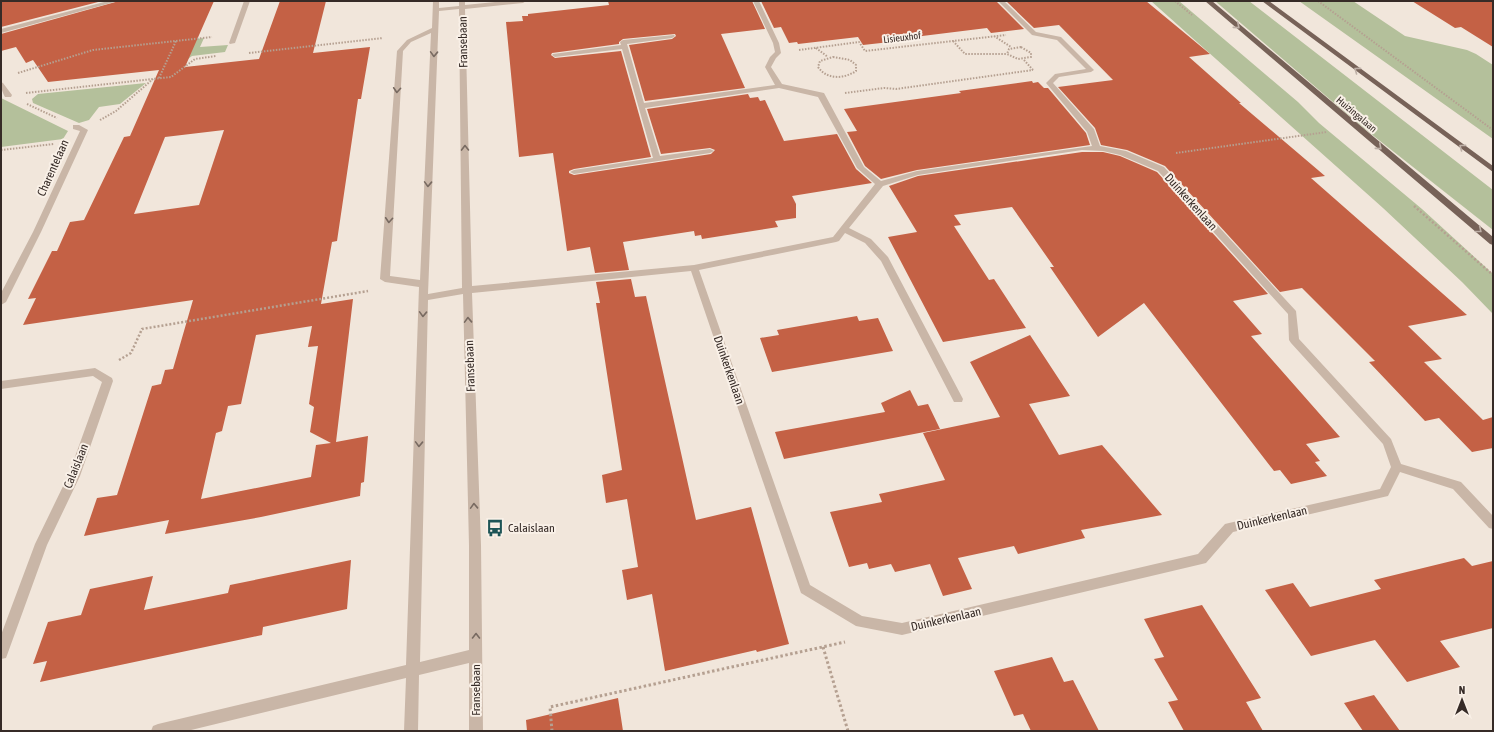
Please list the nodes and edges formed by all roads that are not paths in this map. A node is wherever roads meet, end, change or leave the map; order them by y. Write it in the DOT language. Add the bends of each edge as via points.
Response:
graph roads {
  1 [pos="116,1"];
  2 [pos="247,1"];
  3 [pos="523,1"];
  4 [pos="756,1"];
  5 [pos="1001,1"];
  6 [pos="1208,1"];
  7 [pos="1265,1"];
  8 [pos="462,4"];
  9 [pos="436,5"];
  10 [pos="435,29"];
  11 [pos="1,31"];
  12 [pos="672,36"];
  13 [pos="232,43"];
  14 [pos="624,47"];
  15 [pos="555,55"];
  16 [pos="1,84"];
  17 [pos="779,86"];
  18 [pos="8,95"];
  19 [pos="641,106"];
  20 [pos="76,127"];
  21 [pos="1096,147"];
  22 [pos="710,151"];
  23 [pos="657,159"];
  24 [pos="1493,170"];
  25 [pos="574,172"];
  26 [pos="880,184"];
  27 [pos="844,229"];
  28 [pos="1493,242"];
  29 [pos="694,268"];
  30 [pos="424,284"];
  31 [pos="467,290"];
  32 [pos="424,298"];
  33 [pos="1,302"];
  34 [pos="1,385"];
  35 [pos="958,398"];
  36 [pos="1398,467"];
  37 [pos="1493,524"];
  38 [pos="1,653"];
  39 [pos="476,655"];
  40 [pos="413,670"];
  41 [pos="158,731"];
  42 [pos="411,731"];
  43 [pos="476,731"];
  1 -- 11 [label="street"];
  2 -- 13 [label="street"];
  3 -- 8 [label="street"];
  4 -- 17 [label="street" via="776,43 778,53 768,67"];
  5 -- 21 [label="street" via="1034,34 1059,38 1091,70 1057,75 1049,83 1091,132"];
  6 -- 28 [label="main road, Huizingalaan, one-way"];
  24 -- 7 [label="main road, one-way"];
  8 -- 9 [label="street"];
  31 -- 8 [label="street, Fransebaan, one-way"];
  9 -- 10 [label="street"];
  10 -- 30 [label="street, one-way"];
  10 -- 30 [label="street, one-way" via="409,41 400,51 385,279"];
  12 -- 14 [label="street" via="623,42"];
  14 -- 15 [label="street"];
  14 -- 19 [label="street"];
  16 -- 18 [label="street"];
  17 -- 19 [label="street"];
  17 -- 26 [label="street" via="821,95 861,168"];
  19 -- 23 [label="street"];
  20 -- 33 [label="street, Charentelaan" via="84,130 37,232"];
  21 -- 26 [label="street, Duinkerkenlaan" via="917,173"];
  21 -- 36 [label="street, Duinkerkenlaan" via="1140,158 1161,169 1294,314 1294,340 1386,442"];
  22 -- 23 [label="street"];
  23 -- 25 [label="street"];
  26 -- 27 [label="street"];
  27 -- 29 [label="street" via="836,239"];
  27 -- 35 [label="street" via="868,241 885,259"];
  29 -- 31 [label="street"];
  29 -- 36 [label="street, Duinkerkenlaan" via="805,589 860,622 902,629 1202,559 1229,528 1384,492"];
  30 -- 32 [label="street"];
  31 -- 32 [label="street"];
  39 -- 31 [label="street, Fransebaan, one-way"];
  32 -- 40 [label="street, one-way"];
  34 -- 38 [label="street, Calaislaan" via="95,372 108,381 74,476 41,544"];
  36 -- 37 [label="street" via="1456,485"];
  39 -- 40 [label="street"];
  39 -- 43 [label="street, Fransebaan"];
  40 -- 41 [label="street"];
  40 -- 42 [label="street"];
}
